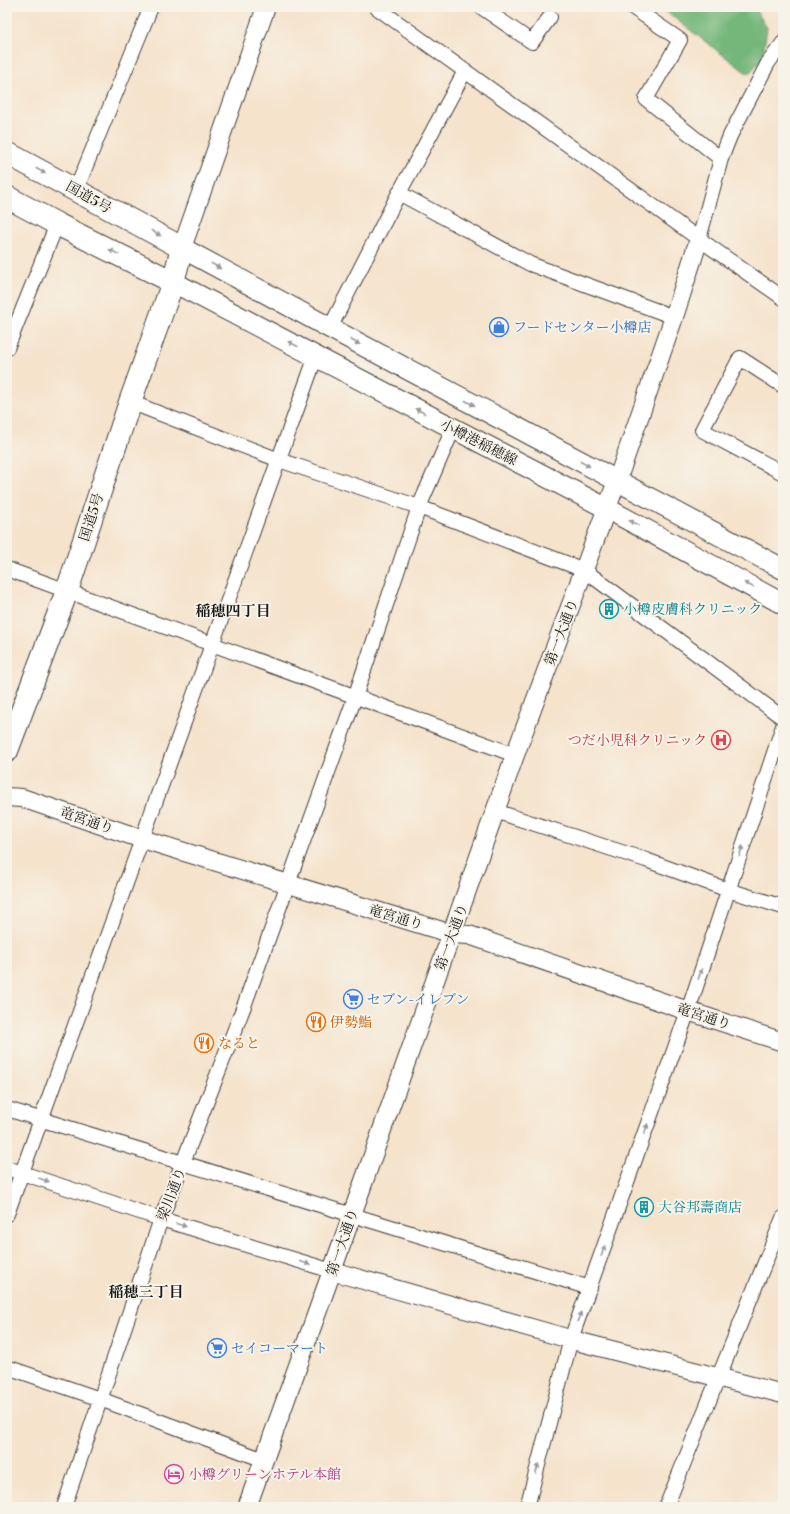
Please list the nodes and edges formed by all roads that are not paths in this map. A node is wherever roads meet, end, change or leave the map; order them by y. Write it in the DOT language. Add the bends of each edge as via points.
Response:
graph roads {
  1 [pos="151,7"];
  2 [pos="266,7"];
  3 [pos="376,7"];
  4 [pos="481,7"];
  5 [pos="632,7"];
  6 [pos="550,17"];
  7 [pos="783,43"];
  8 [pos="464,71"];
  9 [pos="7,153"];
  10 [pos="721,158"];
  11 [pos="76,190"];
  12 [pos="399,194"];
  13 [pos="7,197"];
  14 [pos="57,224"];
  15 [pos="699,240"];
  16 [pos="182,248"];
  17 [pos="173,282"];
  18 [pos="783,298"];
  19 [pos="674,317"];
  20 [pos="330,328"];
  21 [pos="7,348"];
  22 [pos="316,356"];
  23 [pos="783,386"];
  24 [pos="130,402"];
  25 [pos="453,429"];
  26 [pos="279,460"];
  27 [pos="783,473"];
  28 [pos="617,481"];
  29 [pos="419,507"];
  30 [pos="606,508"];
  31 [pos="783,568"];
  32 [pos="7,569"];
  33 [pos="584,570"];
  34 [pos="67,591"];
  35 [pos="783,604"];
  36 [pos="212,644"];
  37 [pos="355,696"];
  38 [pos="783,718"];
  39 [pos="783,726"];
  40 [pos="7,751"];
  41 [pos="515,755"];
  42 [pos="7,797"];
  43 [pos="496,811"];
  44 [pos="142,839"];
  45 [pos="288,884"];
  46 [pos="728,890"];
  47 [pos="783,907"];
  48 [pos="452,934"];
  49 [pos="688,1011"];
  50 [pos="783,1042"];
  51 [pos="7,1109"];
  52 [pos="41,1119"];
  53 [pos="183,1163"];
  54 [pos="7,1168"];
  55 [pos="22,1172"];
  56 [pos="7,1214"];
  57 [pos="352,1215"];
  58 [pos="783,1218"];
  59 [pos="161,1219"];
  60 [pos="332,1271"];
  61 [pos="590,1288"];
  62 [pos="571,1339"];
  63 [pos="7,1367"];
  64 [pos="718,1376"];
  65 [pos="783,1394"];
  66 [pos="100,1399"];
  67 [pos="264,1460"];
  68 [pos="64,1507"];
  69 [pos="247,1507"];
  70 [pos="527,1507"];
  71 [pos="666,1507"];
  1 -- 11 [label="street"];
  2 -- 16 [label="street"];
  3 -- 8 [label="street"];
  4 -- 6 [label="street" via="532,42"];
  5 -- 10 [label="street" via="680,40 646,99"];
  7 -- 10 [label="street" via="768,63"];
  8 -- 12 [label="street"];
  8 -- 15 [label="street"];
  9 -- 11 [label="highway, 国道5号, one-way"];
  10 -- 15 [label="street"];
  11 -- 16 [label="highway, 国道5号, one-way"];
  12 -- 19 [label="street" via="530,264"];
  12 -- 20 [label="street"];
  13 -- 14 [label="highway"];
  17 -- 14 [label="highway, one-way"];
  14 -- 21 [label="street"];
  15 -- 18 [label="street"];
  15 -- 19 [label="street, 第一大通り"];
  16 -- 17 [label="highway, 国道5号"];
  16 -- 20 [label="main road, one-way"];
  22 -- 17 [label="main road, 小樽港稲穂線, one-way"];
  17 -- 24 [label="highway, 国道5号"];
  19 -- 28 [label="street, 第一大通り"];
  20 -- 28 [label="main road, one-way"];
  25 -- 22 [label="main road, 小樽港稲穂線, one-way"];
  22 -- 26 [label="street"];
  23 -- 27 [label="street" via="740,358 702,430"];
  24 -- 26 [label="street"];
  24 -- 34 [label="highway, 国道5号"];
  25 -- 29 [label="street, 梁川通り"];
  25 -- 30 [label="main road, 小樽港稲穂線"];
  26 -- 29 [label="street"];
  26 -- 36 [label="street"];
  28 -- 30 [label="street, 第一大通り"];
  28 -- 31 [label="main road"];
  29 -- 33 [label="street"];
  29 -- 37 [label="street, 梁川通り"];
  30 -- 33 [label="street, 第一大通り"];
  35 -- 30 [label="main road, 小樽港稲穂線, one-way"];
  32 -- 34 [label="street"];
  33 -- 38 [label="street"];
  33 -- 41 [label="street, 第一大通り"];
  34 -- 36 [label="street"];
  34 -- 40 [label="highway, 国道5号"];
  36 -- 37 [label="street"];
  36 -- 44 [label="street"];
  37 -- 41 [label="street"];
  37 -- 45 [label="street, 梁川通り"];
  46 -- 39 [label="street, one-way"];
  41 -- 43 [label="street, 第一大通り"];
  42 -- 44 [label="street, 竜宮通り" via="22,798"];
  43 -- 46 [label="street"];
  43 -- 48 [label="street, 第一大通り"];
  44 -- 45 [label="street, 竜宮通り"];
  44 -- 52 [label="street"];
  45 -- 48 [label="street, 竜宮通り"];
  45 -- 53 [label="street, 梁川通り"];
  46 -- 47 [label="street"];
  49 -- 46 [label="street, one-way"];
  48 -- 49 [label="street, 竜宮通り" via="469,935"];
  48 -- 57 [label="street, 第一大通り"];
  49 -- 50 [label="street, 竜宮通り"];
  61 -- 49 [label="street, one-way"];
  51 -- 52 [label="street"];
  52 -- 53 [label="street"];
  52 -- 55 [label="street"];
  53 -- 57 [label="street"];
  53 -- 59 [label="street, 梁川通り"];
  54 -- 55 [label="street"];
  55 -- 56 [label="street"];
  55 -- 59 [label="street, one-way"];
  57 -- 60 [label="street, 第一大通り"];
  57 -- 61 [label="street"];
  58 -- 64 [label="street"];
  59 -- 60 [label="street, one-way"];
  59 -- 66 [label="street, 梁川通り"];
  60 -- 62 [label="street"];
  60 -- 67 [label="street, 第一大通り"];
  62 -- 61 [label="street, one-way"];
  62 -- 64 [label="street"];
  70 -- 62 [label="street, one-way"];
  63 -- 66 [label="street"];
  64 -- 65 [label="street"];
  64 -- 71 [label="street"];
  66 -- 67 [label="street"];
  66 -- 68 [label="street, 梁川通り"];
  67 -- 69 [label="street, 第一大通り"];
}
